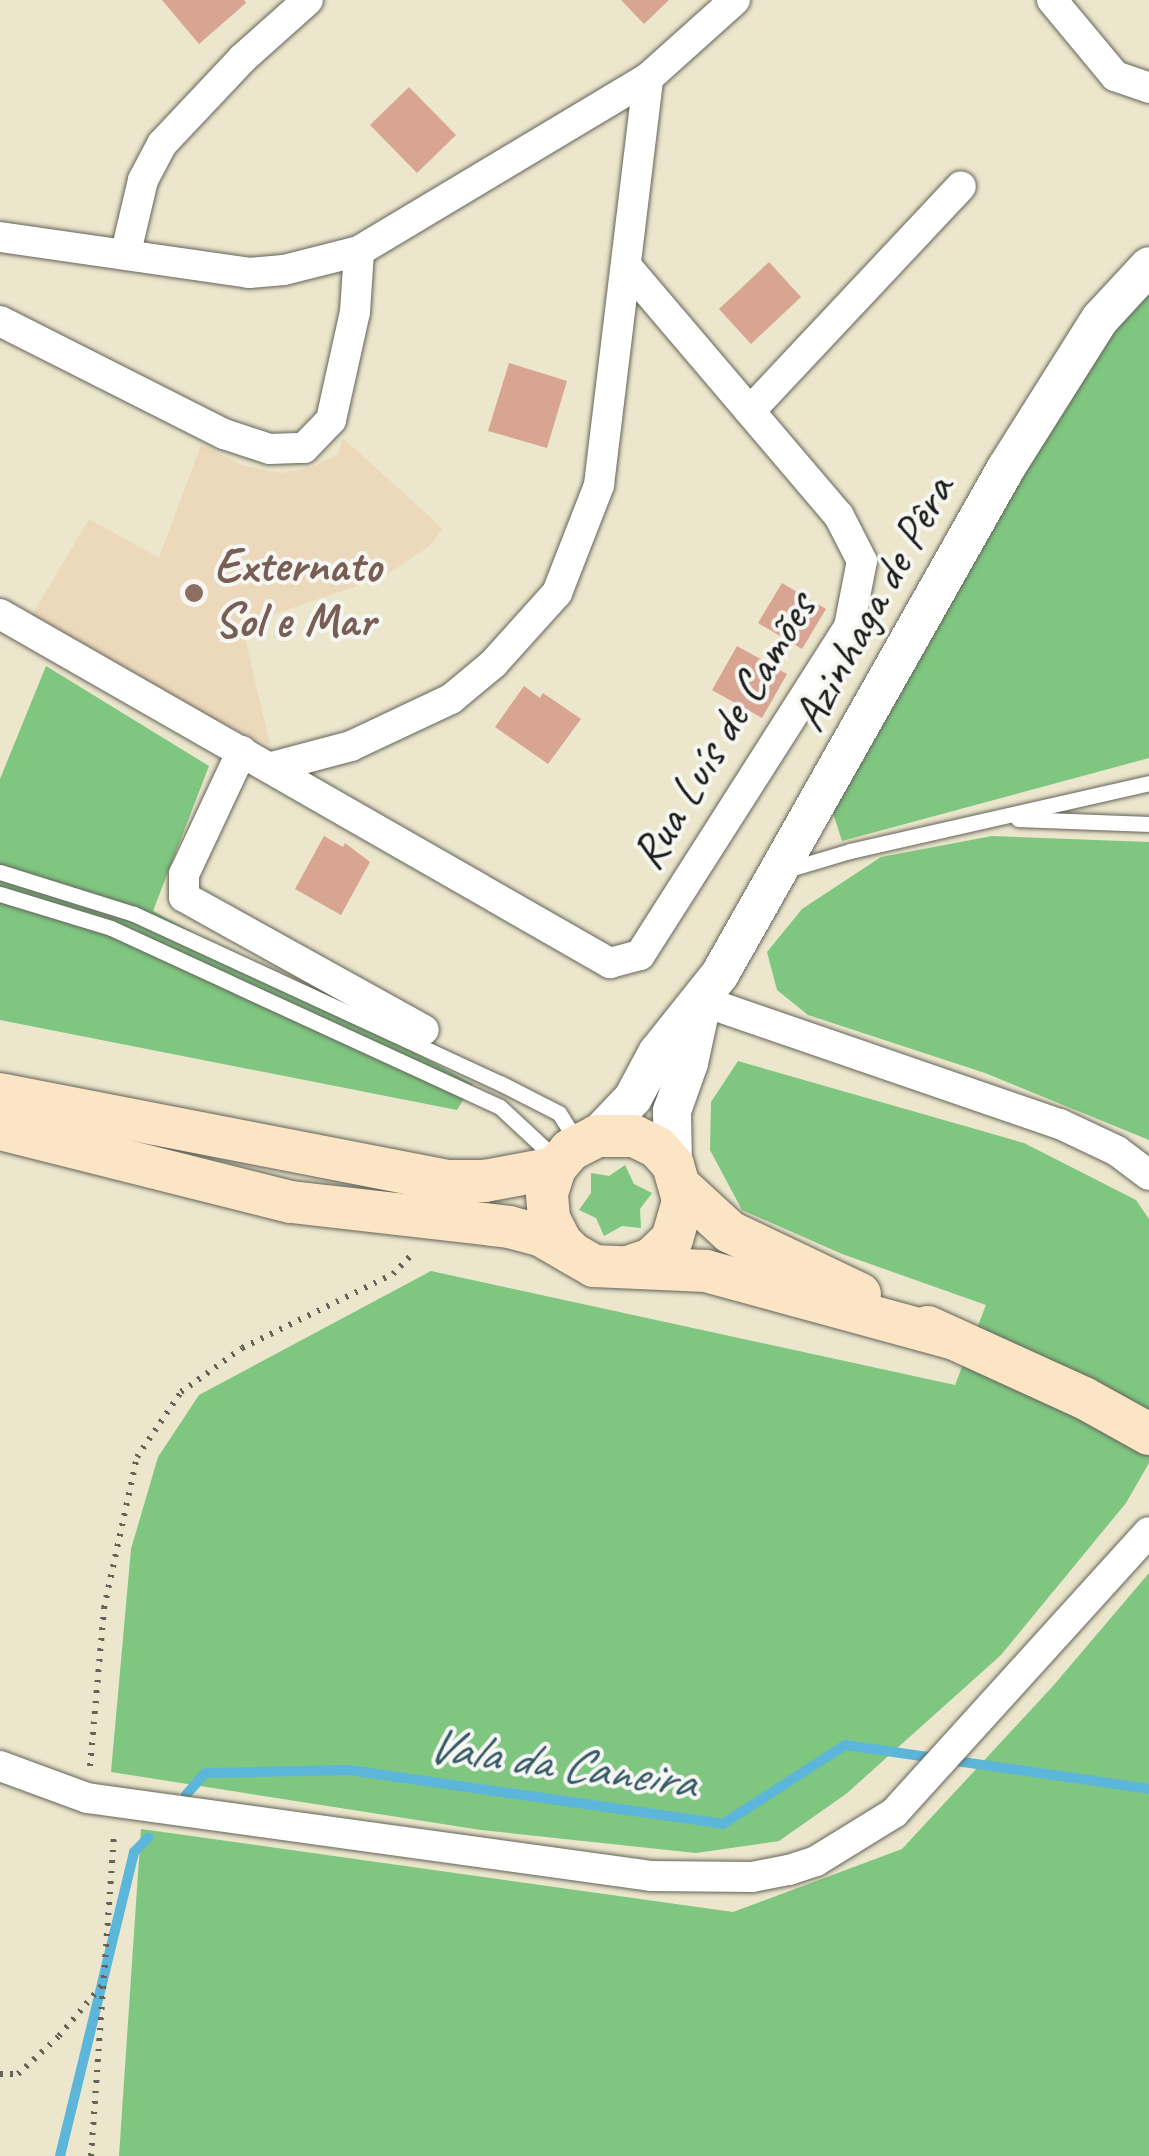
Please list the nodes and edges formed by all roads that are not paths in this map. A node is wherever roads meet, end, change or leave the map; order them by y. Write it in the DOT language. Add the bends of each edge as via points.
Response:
graph roads {
  1 [pos="308,0"];
  2 [pos="734,0"];
  3 [pos="1052,0"];
  4 [pos="648,78"];
  5 [pos="1149,88"];
  6 [pos="961,186"];
  7 [pos="0,237"];
  8 [pos="359,251"];
  9 [pos="126,252"];
  10 [pos="1149,266"];
  11 [pos="626,267"];
  12 [pos="0,321"];
  13 [pos="750,411"];
  14 [pos="0,614"];
  15 [pos="242,752"];
  16 [pos="272,768"];
  17 [pos="1149,784"];
  18 [pos="996,818"];
  19 [pos="1149,824"];
  20 [pos="0,872"];
  21 [pos="782,872"];
  22 [pos="0,894"];
  23 [pos="702,1001"];
  24 [pos="424,1030"];
  25 [pos="0,1094"];
  26 [pos="0,1130"];
  27 [pos="572,1152"];
  28 [pos="1149,1174"];
  29 [pos="677,1176"];
  30 [pos="581,1260"];
  31 [pos="623,1268"];
  32 [pos="950,1338"];
  33 [pos="1149,1434"];
  34 [pos="1149,1532"];
  35 [pos="0,1766"];
  1 -- 9 [label="street" via="162,144 144,180"];
  2 -- 4 [label="street"];
  3 -- 5 [label="street" via="1115,76"];
  4 -- 8 [label="street"];
  4 -- 11 [label="street"];
  6 -- 13 [label="street"];
  7 -- 9 [label="street"];
  8 -- 9 [label="street" via="249,273"];
  8 -- 12 [label="street" via="356,312 332,420 304,448 270,449 224,434"];
  10 -- 21 [label="street, Azinhaga de Pêra" via="1100,319 1006,468"];
  11 -- 13 [label="street, Rua Luís de Camões"];
  11 -- 16 [label="street" via="599,485 557,592 493,664 451,699 365,740"];
  13 -- 16 [label="street, Rua Luís de Camões" via="839,516 862,562 859,578 848,627 640,955 610,963"];
  14 -- 15 [label="street, Rua Luís de Camões"];
  15 -- 16 [label="street, Rua Luís de Camões"];
  15 -- 24 [label="street" via="184,874 184,897"];
  17 -- 18 [label="lane"];
  18 -- 19 [label="lane"];
  18 -- 21 [label="lane"];
  20 -- 27 [label="lane" via="134,914 500,1082 560,1113"];
  21 -- 23 [label="street, Azinhaga de Pêra"];
  22 -- 27 [label="lane" via="111,928 500,1108 540,1140"];
  23 -- 27 [label="street, Azinhaga de Pêra" via="657,1053 633,1098"];
  23 -- 28 [label="street" via="1060,1124 1117,1150"];
  23 -- 29 [label="street, Azinhaga de Pêra" via="672,1111"];
  25 -- 27 [label="main road" via="446,1181 484,1181"];
  26 -- 30 [label="main road" via="291,1202 528,1231"];
  27 -- 29 [label="main road" via="634,1136 657,1147"];
  27 -- 30 [label="main road" via="547,1193 549,1218 560,1242"];
  29 -- 31 [label="main road" via="683,1210 672,1239 651,1259"];
  29 -- 32 [label="main road" via="730,1232"];
  30 -- 31 [label="main road"];
  31 -- 32 [label="main road" via="706,1271"];
  32 -- 33 [label="main road"];
  34 -- 35 [label="street" via="884,1821 816,1861 752,1877 650,1876 102,1800"];
}
